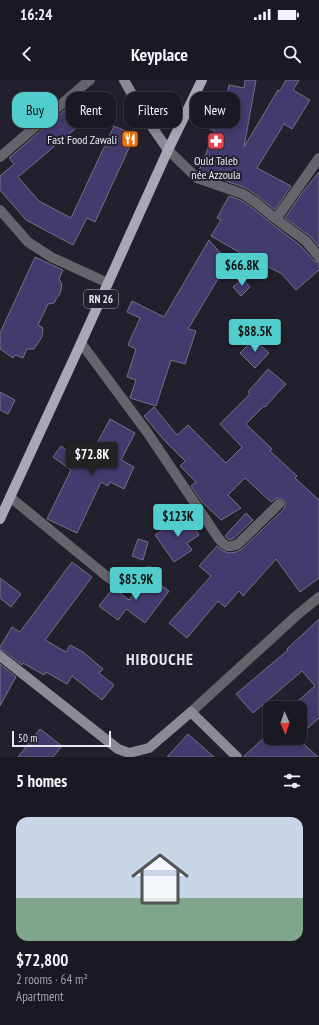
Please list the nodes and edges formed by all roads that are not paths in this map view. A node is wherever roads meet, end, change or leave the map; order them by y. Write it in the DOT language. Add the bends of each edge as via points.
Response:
graph roads {
  1 [pos="90,80"];
  2 [pos="124,80"];
  3 [pos="202,80"];
  4 [pos="168,150"];
  5 [pos="0,157"];
  6 [pos="319,158"];
  7 [pos="0,210"];
  8 [pos="276,219"];
  9 [pos="319,257"];
  10 [pos="108,283"];
  11 [pos="81,343"];
  12 [pos="10,497"];
  13 [pos="279,504"];
  14 [pos="0,519"];
  15 [pos="149,571"];
  16 [pos="319,597"];
  17 [pos="0,656"];
  18 [pos="191,712"];
  19 [pos="237,757"];
  1 -- 5 [label="street"];
  2 -- 4 [label="main road" via="143,114"];
  3 -- 4 [label="main road, RN 26"];
  4 -- 8 [label="street" via="197,178 244,194"];
  4 -- 10 [label="main road, RN 26"];
  6 -- 8 [label="street"];
  7 -- 10 [label="street" via="28,242 52,257"];
  8 -- 9 [label="street" via="306,241"];
  10 -- 11 [label="main road, RN 26"];
  11 -- 12 [label="main road, RN 26"];
  11 -- 13 [label="street" via="147,432 224,545 230,547 238,544"];
  12 -- 14 [label="main road, RN 26"];
  12 -- 15 [label="street" via="110,579 142,577"];
  16 -- 18 [label="street"];
  17 -- 18 [label="main road" via="118,749 129,753 149,748"];
  18 -- 19 [label="main road"];
}
